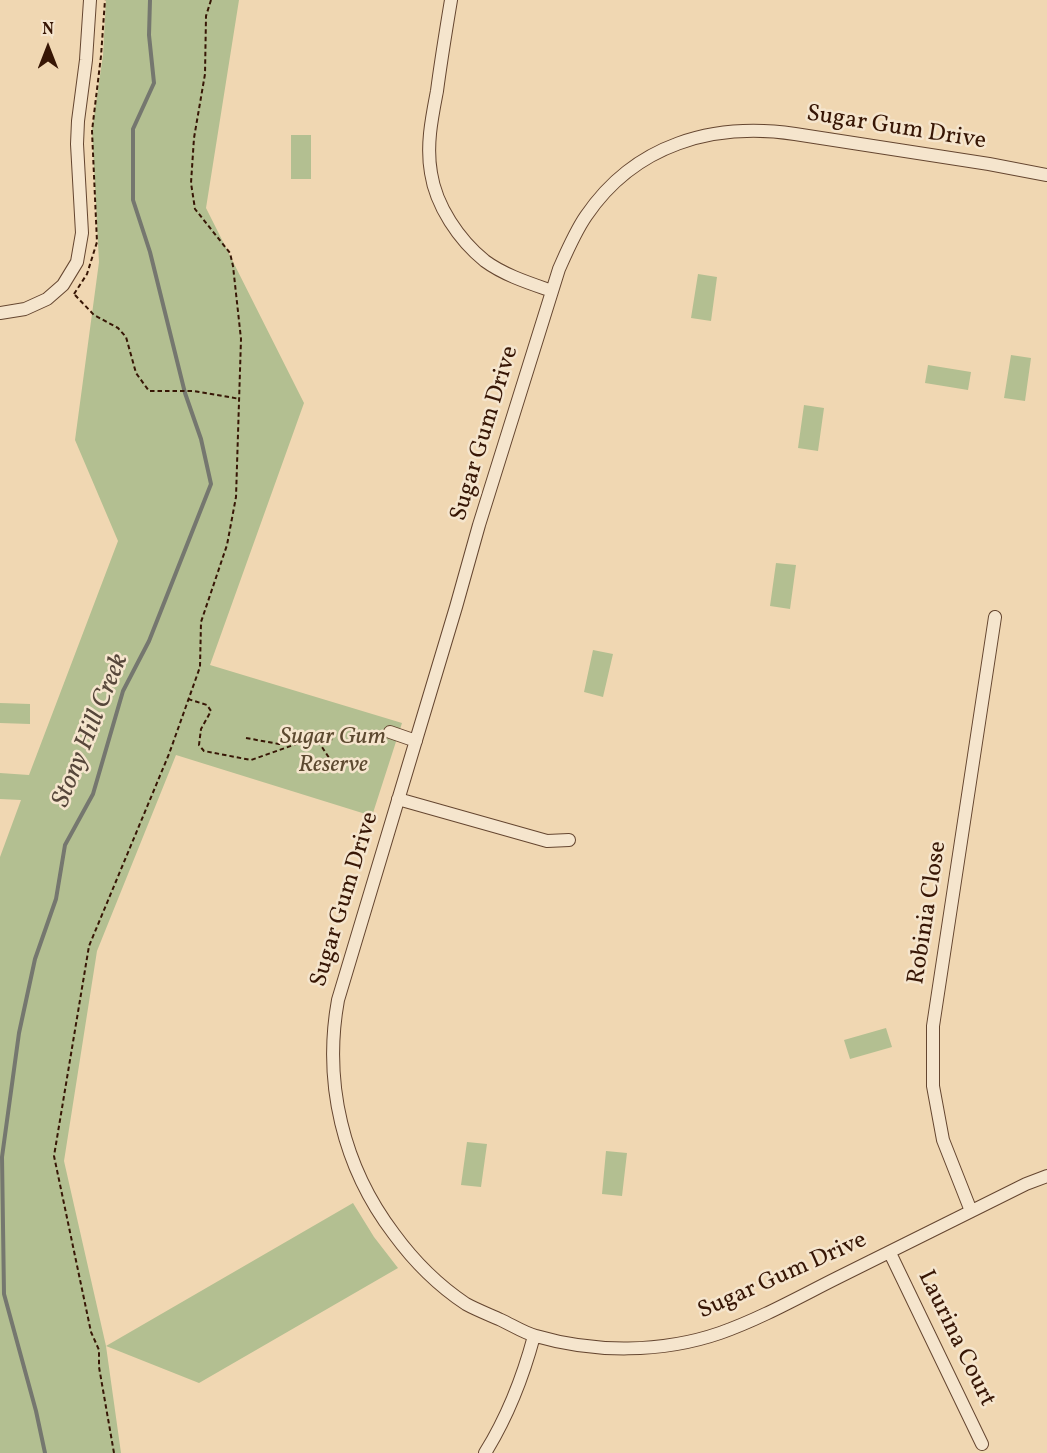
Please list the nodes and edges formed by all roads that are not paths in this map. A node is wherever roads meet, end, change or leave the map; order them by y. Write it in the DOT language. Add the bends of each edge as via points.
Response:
graph roads {
  1 [pos="90,0"];
  2 [pos="451,0"];
  3 [pos="1047,175"];
  4 [pos="552,291"];
  5 [pos="0,312"];
  6 [pos="994,617"];
  7 [pos="390,732"];
  8 [pos="416,741"];
  9 [pos="398,799"];
  10 [pos="569,840"];
  11 [pos="1047,1176"];
  12 [pos="971,1211"];
  13 [pos="890,1252"];
  14 [pos="534,1336"];
  15 [pos="982,1444"];
  16 [pos="485,1453"];
  1 -- 5 [label="street" via="78,121 82,232 76,262 63,285 47,299 25,309"];
  2 -- 4 [label="street" via="430,143 435,189 459,234 486,261 505,273"];
  3 -- 4 [label="street, Sugar Gum Drive" via="778,132 748,130 705,135 645,159 605,192 576,232"];
  4 -- 8 [label="street, Sugar Gum Drive"];
  6 -- 12 [label="street, Robinia Close" via="933,1026 933,1086 944,1140"];
  7 -- 8 [label="street"];
  8 -- 9 [label="street, Sugar Gum Drive"];
  9 -- 10 [label="street" via="547,841"];
  9 -- 14 [label="street, Sugar Gum Drive" via="333,1023 333,1074 345,1142 379,1215 433,1278 466,1304"];
  11 -- 12 [label="street, Sugar Gum Drive"];
  12 -- 13 [label="street, Sugar Gum Drive"];
  13 -- 14 [label="street, Sugar Gum Drive" via="720,1333 678,1344 631,1349 585,1346"];
  13 -- 15 [label="street, Laurina Court"];
  14 -- 16 [label="street" via="519,1386"];
}
